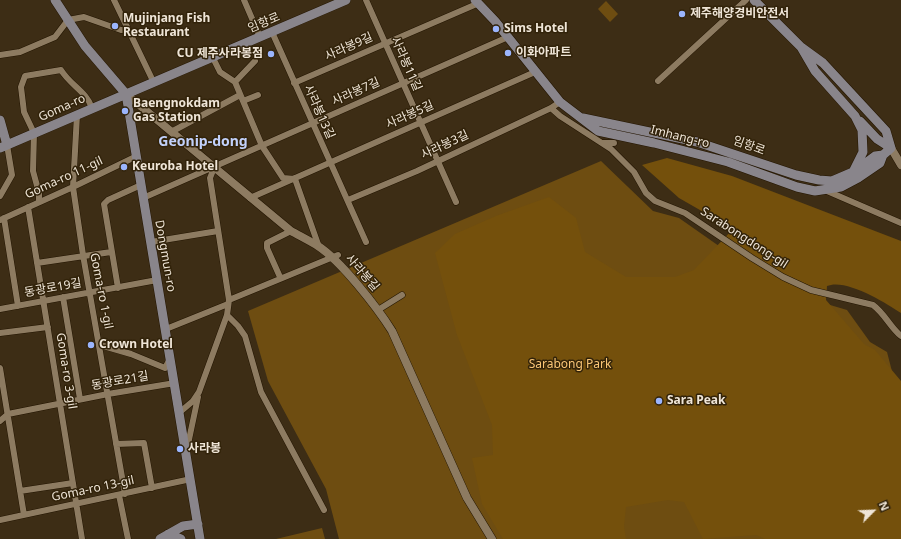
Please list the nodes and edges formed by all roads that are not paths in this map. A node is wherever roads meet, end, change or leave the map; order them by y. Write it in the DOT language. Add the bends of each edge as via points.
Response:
graph roads {
  1 [pos="114,0"];
  2 [pos="244,0"];
  3 [pos="346,0"];
  4 [pos="366,0"];
  5 [pos="746,0"];
  6 [pos="754,0"];
  7 [pos="59,1"];
  8 [pos="477,1"];
  9 [pos="68,20"];
  10 [pos="127,30"];
  11 [pos="272,32"];
  12 [pos="260,37"];
  13 [pos="508,37"];
  14 [pos="385,44"];
  15 [pos="801,47"];
  16 [pos="0,55"];
  17 [pos="213,58"];
  18 [pos="255,61"];
  19 [pos="535,72"];
  20 [pos="658,81"];
  21 [pos="235,82"];
  22 [pos="154,83"];
  23 [pos="294,83"];
  24 [pos="403,83"];
  25 [pos="126,94"];
  26 [pos="258,95"];
  27 [pos="241,98"];
  28 [pos="560,102"];
  29 [pos="92,108"];
  30 [pos="551,108"];
  31 [pos="77,114"];
  32 [pos="855,116"];
  33 [pos="580,117"];
  34 [pos="0,120"];
  35 [pos="420,123"];
  36 [pos="312,124"];
  37 [pos="171,132"];
  38 [pos="34,133"];
  39 [pos="603,143"];
  40 [pos="614,143"];
  41 [pos="262,146"];
  42 [pos="3,147"];
  43 [pos="891,148"];
  44 [pos="883,155"];
  45 [pos="137,156"];
  46 [pos="438,161"];
  47 [pos="330,163"];
  48 [pos="901,165"];
  49 [pos="214,168"];
  50 [pos="853,172"];
  51 [pos="295,179"];
  52 [pos="141,185"];
  53 [pos="73,187"];
  54 [pos="827,190"];
  55 [pos="0,196"];
  56 [pos="143,198"];
  57 [pos="250,198"];
  58 [pos="348,200"];
  59 [pos="39,202"];
  60 [pos="456,202"];
  61 [pos="28,207"];
  62 [pos="2,219"];
  63 [pos="901,223"];
  64 [pos="218,231"];
  65 [pos="291,231"];
  66 [pos="151,242"];
  67 [pos="366,242"];
  68 [pos="319,247"];
  69 [pos="111,252"];
  70 [pos="83,255"];
  71 [pos="334,256"];
  72 [pos="37,263"];
  73 [pos="280,277"];
  74 [pos="157,280"];
  75 [pos="118,288"];
  76 [pos="91,293"];
  77 [pos="402,295"];
  78 [pos="63,297"];
  79 [pos="43,301"];
  80 [pos="228,302"];
  81 [pos="18,306"];
  82 [pos="0,309"];
  83 [pos="378,310"];
  84 [pos="226,315"];
  85 [pos="48,327"];
  86 [pos="166,329"];
  87 [pos="0,333"];
  88 [pos="901,336"];
  89 [pos="100,345"];
  90 [pos="171,358"];
  91 [pos="0,368"];
  92 [pos="175,383"];
  93 [pos="199,392"];
  94 [pos="108,394"];
  95 [pos="80,399"];
  96 [pos="60,403"];
  97 [pos="180,412"];
  98 [pos="8,414"];
  99 [pos="0,421"];
  100 [pos="116,444"];
  101 [pos="187,452"];
  102 [pos="191,479"];
  103 [pos="73,483"];
  104 [pos="152,488"];
  105 [pos="20,491"];
  106 [pos="122,495"];
  107 [pos="76,503"];
  108 [pos="324,510"];
  109 [pos="24,515"];
  110 [pos="0,520"];
  111 [pos="198,524"];
  112 [pos="164,536"];
  113 [pos="82,539"];
  114 [pos="128,539"];
  115 [pos="181,539"];
  116 [pos="200,539"];
  117 [pos="492,539"];
  1 -- 10 [label="street"];
  2 -- 12 [label="street"];
  3 -- 11 [label="main road, 임항로"];
  4 -- 14 [label="street, 사라봉11길"];
  5 -- 20 [label="street"];
  6 -- 15 [label="main road"];
  7 -- 9 [label="main road"];
  8 -- 13 [label="main road, 임항로"];
  8 -- 14 [label="street, 사라봉9길"];
  9 -- 10 [label="street" via="84,16"];
  9 -- 16 [label="street" via="55,37 20,52"];
  9 -- 25 [label="main road" via="93,56"];
  10 -- 22 [label="street"];
  11 -- 12 [label="main road, 임항로"];
  11 -- 23 [label="street, 사라봉13길"];
  12 -- 17 [label="main road, 임항로"];
  13 -- 19 [label="main road, 임항로"];
  13 -- 24 [label="street, 사라봉7길"];
  14 -- 23 [label="street, 사라봉9길"];
  14 -- 24 [label="street, 사라봉11길"];
  15 -- 32 [label="main road" via="815,71"];
  15 -- 43 [label="main road" via="823,63 886,131"];
  17 -- 21 [label="street" via="220,72"];
  17 -- 22 [label="main road, 임항로"];
  18 -- 21 [label="street"];
  19 -- 28 [label="main road, 임항로"];
  19 -- 35 [label="street, 사라봉5길"];
  21 -- 27 [label="street"];
  22 -- 25 [label="main road, 임항로"];
  23 -- 36 [label="street, 사라봉13길"];
  24 -- 35 [label="street, 사라봉11길"];
  24 -- 36 [label="street, 사라봉7길"];
  25 -- 29 [label="main road, Goma-ro"];
  25 -- 37 [label="street, 사라봉길"];
  25 -- 45 [label="main road, Dongmun-ro"];
  26 -- 27 [label="street"];
  27 -- 37 [label="street"];
  27 -- 41 [label="street"];
  28 -- 30 [label="street, 사라봉3길"];
  28 -- 33 [label="main road, 임항로"];
  29 -- 31 [label="main road, Goma-ro"];
  29 -- 38 [label="street" via="85,94 69,82 61,70 26,76 21,87 24,112"];
  30 -- 39 [label="street, Sarabongdong-gil"];
  30 -- 46 [label="street, 사라봉3길"];
  31 -- 38 [label="main road, Goma-ro"];
  31 -- 53 [label="street, Goma-ro 1-gil"];
  32 -- 43 [label="main road" via="877,139"];
  32 -- 50 [label="main road" via="862,130 864,144"];
  33 -- 50 [label="main road, 임항로" via="697,142 796,175 819,180 832,181"];
  33 -- 54 [label="main road, Imhang-ro" via="598,131 728,162 797,187 815,191"];
  34 -- 42 [label="main road"];
  35 -- 46 [label="street, 사라봉11길"];
  35 -- 47 [label="street, 사라봉5길"];
  36 -- 41 [label="street, 사라봉7길"];
  36 -- 47 [label="street, 사라봉13길"];
  37 -- 49 [label="street, 사라봉길"];
  38 -- 42 [label="main road, Goma-ro"];
  38 -- 59 [label="street" via="34,171"];
  39 -- 40 [label="street"];
  39 -- 88 [label="street, Sarabongdong-gil" via="634,172 646,193 655,201 685,213 727,243 797,284 826,295 873,305"];
  41 -- 49 [label="street, 사라봉7길"];
  41 -- 51 [label="street" via="283,178"];
  42 -- 55 [label="street" via="12,175"];
  43 -- 44 [label="main road, Imhang-ro"];
  43 -- 48 [label="street"];
  44 -- 50 [label="main road, Imhang-ro" via="875,156"];
  44 -- 54 [label="main road, Imhang-ro" via="880,163 858,178 841,187"];
  45 -- 52 [label="main road, Dongmun-ro"];
  45 -- 53 [label="street, Goma-ro 11-gil"];
  46 -- 58 [label="street, 사라봉3길"];
  46 -- 60 [label="street, 사라봉11길"];
  47 -- 51 [label="street, 사라봉5길"];
  47 -- 58 [label="street, 사라봉13길"];
  49 -- 56 [label="street, 사라봉7길"];
  49 -- 57 [label="street, 사라봉길"];
  49 -- 64 [label="street" via="210,178"];
  51 -- 57 [label="street, 사라봉5길"];
  51 -- 68 [label="street"];
  52 -- 56 [label="main road, Dongmun-ro"];
  52 -- 69 [label="street" via="104,204"];
  53 -- 59 [label="street, Goma-ro 11-gil"];
  53 -- 70 [label="street, Goma-ro 1-gil"];
  54 -- 63 [label="street"];
  56 -- 66 [label="main road, Dongmun-ro"];
  57 -- 65 [label="street, 사라봉길"];
  58 -- 67 [label="street, 사라봉13길"];
  59 -- 61 [label="street, Goma-ro 11-gil"];
  61 -- 62 [label="street, Goma-ro 11-gil"];
  61 -- 72 [label="street, Goma-ro 3-gil"];
  62 -- 81 [label="street"];
  64 -- 66 [label="street"];
  64 -- 80 [label="street"];
  65 -- 68 [label="street, 사라봉길"];
  65 -- 73 [label="street" via="267,243"];
  66 -- 74 [label="main road, Dongmun-ro"];
  68 -- 71 [label="street, 사라봉길"];
  69 -- 70 [label="street"];
  69 -- 75 [label="street"];
  70 -- 72 [label="street"];
  70 -- 76 [label="street, Goma-ro 1-gil"];
  71 -- 73 [label="street"];
  71 -- 83 [label="street, 사라봉길"];
  72 -- 79 [label="street, Goma-ro 3-gil"];
  73 -- 80 [label="street"];
  74 -- 75 [label="street, 동광로19길"];
  74 -- 86 [label="main road, Dongmun-ro"];
  75 -- 76 [label="street, 동광로19길"];
  76 -- 78 [label="street, 동광로19길"];
  76 -- 89 [label="street, Goma-ro 1-gil"];
  77 -- 83 [label="street"];
  78 -- 79 [label="street, 동광로19길"];
  78 -- 95 [label="street"];
  79 -- 81 [label="street, 동광로19길"];
  79 -- 85 [label="street, Goma-ro 3-gil"];
  80 -- 84 [label="street"];
  80 -- 86 [label="street"];
  81 -- 82 [label="street, 동광로19길"];
  83 -- 117 [label="street, 사라봉길" via="392,330 467,498"];
  84 -- 93 [label="street"];
  84 -- 108 [label="street" via="246,336 261,392"];
  85 -- 87 [label="street"];
  85 -- 96 [label="street, Goma-ro 3-gil"];
  86 -- 90 [label="main road, Dongmun-ro"];
  89 -- 90 [label="street" via="165,368"];
  89 -- 94 [label="street, Goma-ro 1-gil"];
  90 -- 92 [label="main road, Dongmun-ro"];
  91 -- 98 [label="street"];
  92 -- 94 [label="street, 동광로21길"];
  92 -- 97 [label="main road, Dongmun-ro"];
  93 -- 97 [label="street"];
  93 -- 101 [label="street"];
  94 -- 95 [label="street, 동광로21길"];
  94 -- 100 [label="street, Goma-ro 1-gil"];
  95 -- 96 [label="street, 동광로21길"];
  96 -- 98 [label="street, 동광로21길"];
  96 -- 103 [label="street, Goma-ro 3-gil"];
  97 -- 101 [label="main road, Dongmun-ro"];
  98 -- 99 [label="street, 동광로21길"];
  98 -- 105 [label="street"];
  100 -- 104 [label="street" via="144,443"];
  100 -- 106 [label="street, Goma-ro 1-gil"];
  101 -- 102 [label="main road, Dongmun-ro"];
  102 -- 104 [label="street, Goma-ro 13-gil"];
  102 -- 111 [label="main road, Dongmun-ro"];
  103 -- 105 [label="street"];
  103 -- 107 [label="street, Goma-ro 3-gil"];
  104 -- 106 [label="street, Goma-ro 13-gil"];
  105 -- 109 [label="street"];
  106 -- 107 [label="street, Goma-ro 13-gil"];
  106 -- 114 [label="street, Goma-ro 1-gil"];
  107 -- 109 [label="street, Goma-ro 13-gil"];
  107 -- 113 [label="street, Goma-ro 3-gil"];
  109 -- 110 [label="street, Goma-ro 13-gil"];
  111 -- 112 [label="main road" via="183,526"];
  111 -- 116 [label="main road, Dongmun-ro"];
  112 -- 115 [label="main road"];
}
